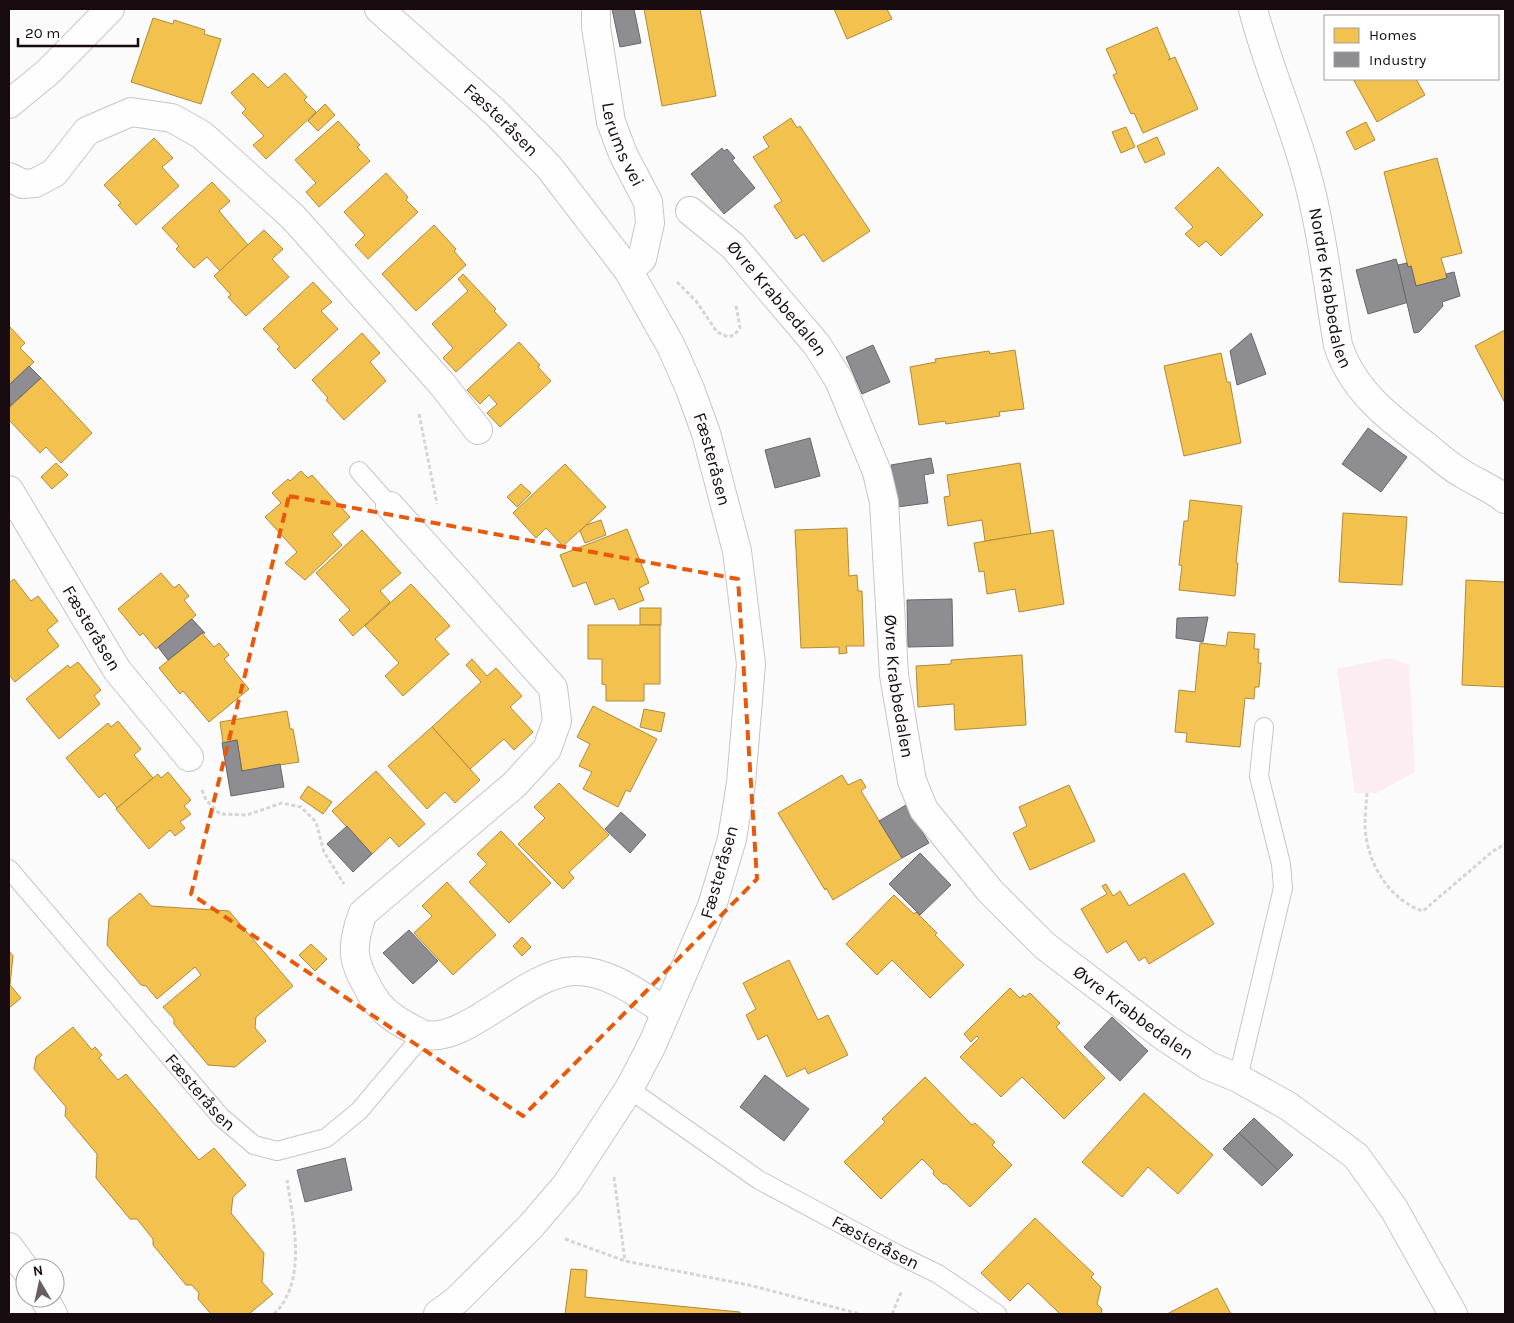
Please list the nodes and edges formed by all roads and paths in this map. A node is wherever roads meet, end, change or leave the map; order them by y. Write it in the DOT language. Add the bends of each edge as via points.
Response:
graph roads {
  1 [pos="110,9"];
  2 [pos="379,9"];
  3 [pos="596,9"];
  4 [pos="1253,9"];
  5 [pos="9,104"];
  6 [pos="9,177"];
  7 [pos="690,211"];
  8 [pos="628,270"];
  9 [pos="735,300"];
  10 [pos="442,384"];
  11 [pos="478,430"];
  12 [pos="359,471"];
  13 [pos="9,490"];
  14 [pos="1505,499"];
  15 [pos="390,506"];
  16 [pos="437,506"];
  17 [pos="1264,727"];
  18 [pos="189,757"];
  19 [pos="1367,793"];
  20 [pos="1505,844"];
  21 [pos="9,869"];
  22 [pos="363,913"];
  23 [pos="666,1012"];
  24 [pos="423,1034"];
  25 [pos="1238,1078"];
  26 [pos="629,1089"];
  27 [pos="283,1149"];
  28 [pos="615,1169"];
  29 [pos="531,1226"];
  30 [pos="9,1247"];
  31 [pos="17,1258"];
  32 [pos="625,1261"];
  33 [pos="274,1314"];
  34 [pos="438,1314"];
  35 [pos="860,1314"];
  36 [pos="997,1314"];
  37 [pos="1453,1314"];
  1 -- 5 [label="street" via="48,72"];
  2 -- 8 [label="street, Fæsteråsen" via="494,112 549,167"];
  3 -- 8 [label="street, Lerums vei" via="611,122 623,154 648,202 650,223 642,259"];
  4 -- 14 [label="street, Nordre Krabbedalen" via="1263,48 1306,171 1344,365 1394,422 1462,474"];
  6 -- 10 [label="street" via="23,184 35,183 54,173 87,131 131,112 172,118 202,135 293,217"];
  7 -- 25 [label="street, Øvre Krabbedalen" via="732,246 817,345 839,380 877,472 884,502 894,675 912,781 924,810 990,891 1045,946 1166,1038 1209,1066"];
  8 -- 9 [label="path" via="663,271 696,301 717,332 728,337 740,328"];
  8 -- 23 [label="street, Fæsteråsen" via="671,346 706,433 737,551 751,664 742,783 732,839 712,906"];
  10 -- 11 [label="street"];
  10 -- 16 [label="path" via="418,409"];
  12 -- 15 [label="lane"];
  13 -- 18 [label="street, Fæsteråsen" via="117,670"];
  15 -- 22 [label="street" via="553,688 557,721 547,748 514,785"];
  17 -- 25 [label="lane" via="1259,776 1281,864 1283,888"];
  18 -- 22 [label="path" via="206,800 220,814 247,815 282,803 301,807 316,822 324,852"];
  19 -- 20 [label="path" via="1365,829 1373,859 1386,886 1407,906 1424,910 1492,851"];
  21 -- 27 [label="lane, Fæsteråsen" via="221,1117 254,1145 277,1151"];
  22 -- 24 [label="street" via="354,938 358,969 377,1004 394,1019"];
  23 -- 24 [label="street" via="613,980 592,972 572,971 525,988 466,1026 447,1034"];
  23 -- 26 [label="street, Fæsteråsen"];
  24 -- 27 [label="lane, Fæsteråsen" via="359,1112 326,1138"];
  25 -- 37 [label="street, Øvre Krabbedalen" via="1288,1106 1356,1156 1394,1209"];
  26 -- 29 [label="street, Fæsteråsen" via="572,1178"];
  26 -- 36 [label="lane, Fæsteråsen" via="759,1180 938,1274"];
  27 -- 33 [label="path" via="296,1260 290,1289"];
  28 -- 32 [label="path" via="613,1180"];
  29 -- 32 [label="path"];
  29 -- 34 [label="street, Fæsteråsen" via="457,1300"];
  30 -- 31 [label="street"];
  32 -- 35 [label="path" via="748,1285"];
}
